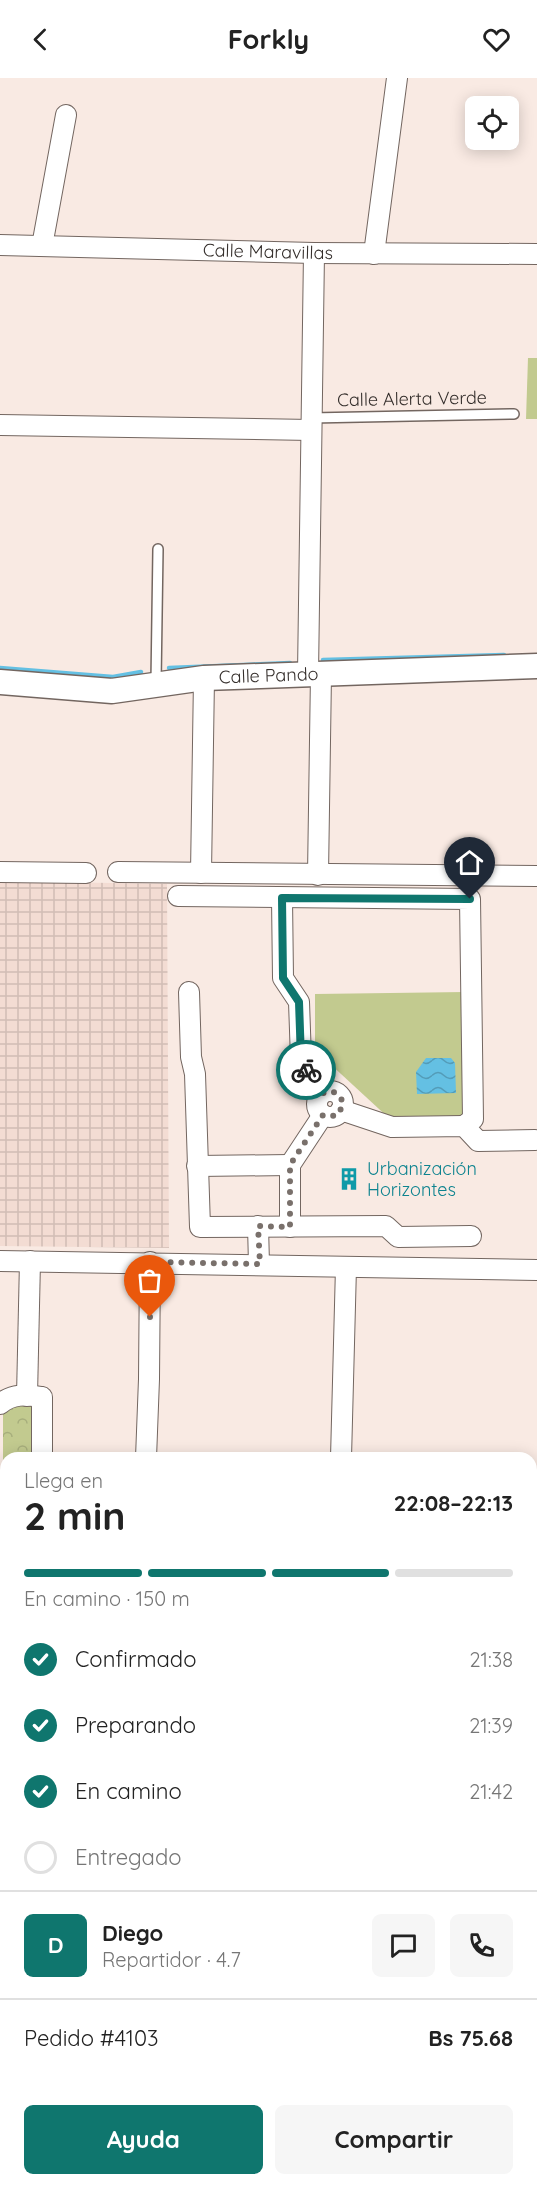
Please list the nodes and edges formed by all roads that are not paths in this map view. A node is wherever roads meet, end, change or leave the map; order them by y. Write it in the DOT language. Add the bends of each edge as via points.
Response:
graph roads {
  1 [pos="398,78"];
  2 [pos="66,116"];
  3 [pos="0,245"];
  4 [pos="42,246"];
  5 [pos="314,253"];
  6 [pos="374,254"];
  7 [pos="537,254"];
  8 [pos="514,414"];
  9 [pos="311,424"];
  10 [pos="0,425"];
  11 [pos="158,549"];
  12 [pos="537,666"];
  13 [pos="314,674"];
  14 [pos="204,678"];
  15 [pos="0,682"];
  16 [pos="156,685"];
  17 [pos="0,872"];
  18 [pos="118,872"];
  19 [pos="86,873"];
  20 [pos="201,873"];
  21 [pos="318,875"];
  22 [pos="537,876"];
  23 [pos="178,896"];
  24 [pos="282,898"];
  25 [pos="189,992"];
  26 [pos="328,1107"];
  27 [pos="464,1126"];
  28 [pos="535,1140"];
  29 [pos="290,1165"];
  30 [pos="197,1166"];
  31 [pos="258,1226"];
  32 [pos="290,1227"];
  33 [pos="471,1236"];
  34 [pos="0,1261"];
  35 [pos="30,1261"];
  36 [pos="150,1262"];
  37 [pos="260,1264"];
  38 [pos="346,1267"];
  39 [pos="537,1270"];
  40 [pos="27,1395"];
  41 [pos="0,1404"];
  42 [pos="42,1452"];
  43 [pos="146,1452"];
  44 [pos="341,1452"];
  1 -- 6 [label="street"];
  2 -- 4 [label="street"];
  3 -- 4 [label="street, Calle Maravillas"];
  4 -- 5 [label="street, Calle Maravillas"];
  5 -- 6 [label="street, Calle Maravillas"];
  5 -- 9 [label="street"];
  6 -- 7 [label="street, Calle Maravillas"];
  8 -- 9 [label="lane, Calle Alerta Verde"];
  9 -- 10 [label="street"];
  9 -- 13 [label="street"];
  11 -- 16 [label="lane"];
  12 -- 13 [label="street, Calle Pando"];
  13 -- 14 [label="street, Calle Pando"];
  13 -- 21 [label="street"];
  14 -- 16 [label="street, Calle Pando"];
  14 -- 20 [label="street"];
  15 -- 16 [label="street, Calle Pando" via="112,691"];
  17 -- 19 [label="street"];
  18 -- 20 [label="street"];
  20 -- 21 [label="street"];
  21 -- 22 [label="street"];
  23 -- 24 [label="street"];
  24 -- 26 [label="street" via="283,978 299,1002 301,1059"];
  24 -- 27 [label="street" via="470,899 473,1119"];
  25 -- 30 [label="street"];
  26 -- 27 [label="street" via="392,1127"];
  26 -- 29 [label="street"];
  27 -- 28 [label="street" via="478,1141"];
  29 -- 30 [label="street"];
  29 -- 32 [label="street"];
  30 -- 31 [label="street" via="200,1227"];
  31 -- 32 [label="street"];
  31 -- 37 [label="street"];
  32 -- 33 [label="street" via="386,1226 398,1237"];
  34 -- 35 [label="street"];
  35 -- 36 [label="street"];
  35 -- 40 [label="street"];
  36 -- 37 [label="street"];
  36 -- 43 [label="street"];
  37 -- 38 [label="street"];
  38 -- 39 [label="street"];
  38 -- 44 [label="street"];
  40 -- 41 [label="street" via="8,1398"];
  40 -- 42 [label="street" via="42,1397"];
}
